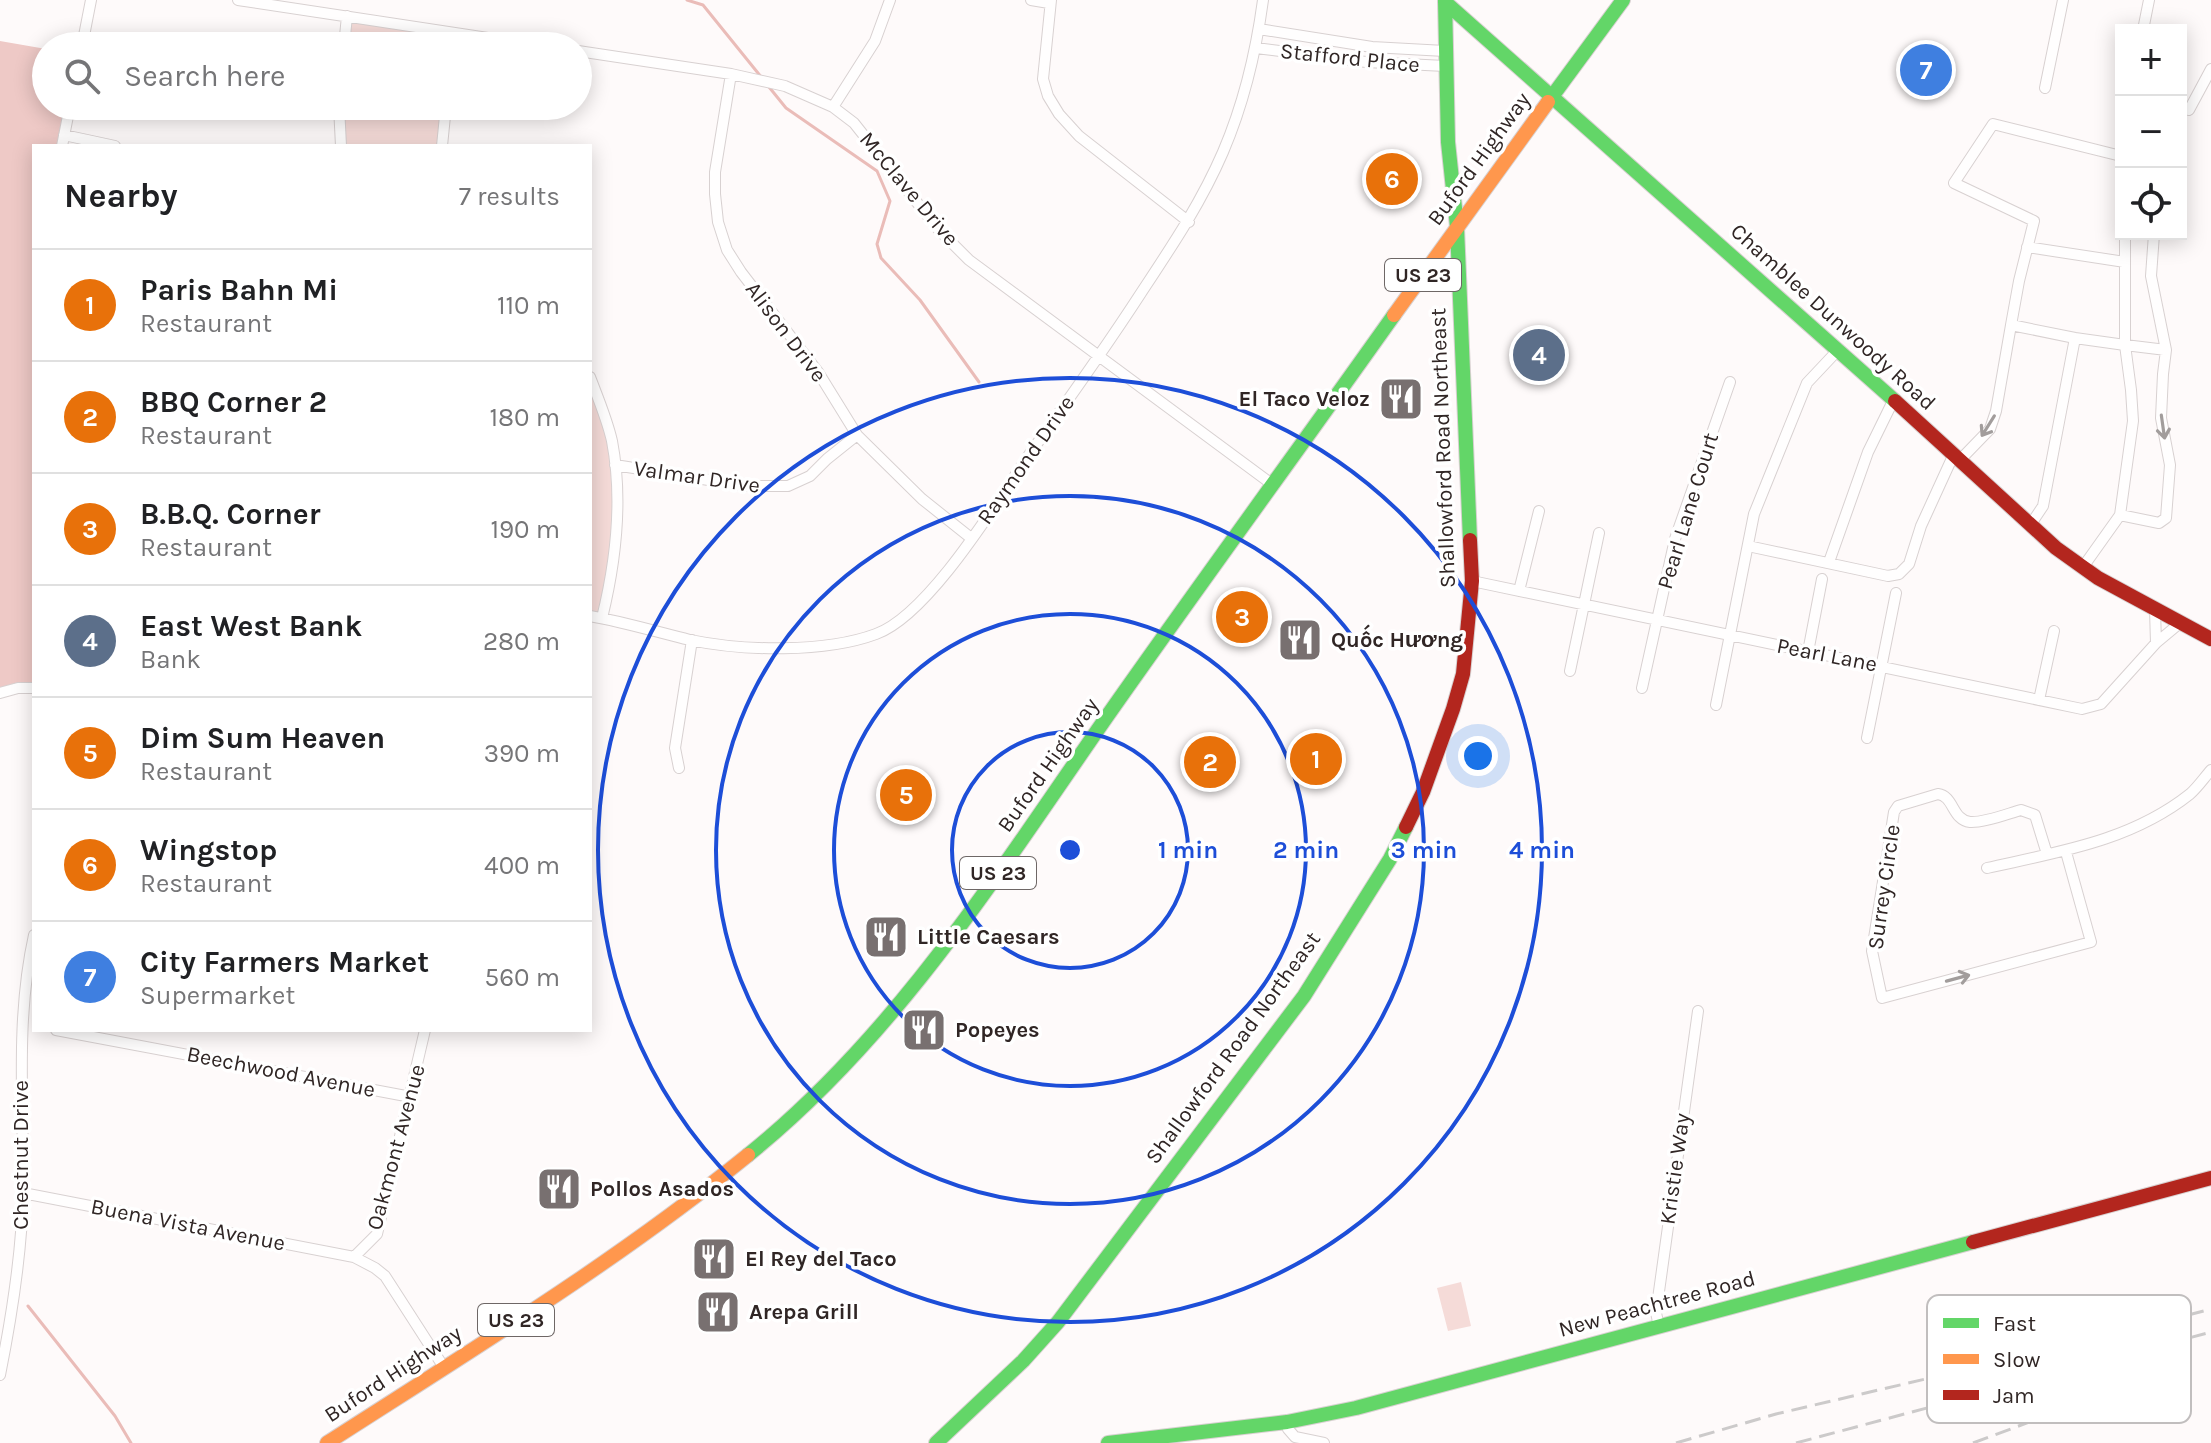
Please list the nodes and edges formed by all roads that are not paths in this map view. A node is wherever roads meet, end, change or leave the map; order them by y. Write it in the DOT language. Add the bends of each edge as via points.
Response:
graph roads {
  1 [pos="91,0"];
  2 [pos="238,0"];
  3 [pos="890,0"];
  4 [pos="1031,0"];
  5 [pos="1263,0"];
  6 [pos="1623,0"];
  7 [pos="2063,0"];
  8 [pos="2149,0"];
  9 [pos="1445,1"];
  10 [pos="1050,2"];
  11 [pos="347,16"];
  12 [pos="2144,24"];
  13 [pos="1259,29"];
  14 [pos="85,32"];
  15 [pos="345,32"];
  16 [pos="447,32"];
  17 [pos="1256,48"];
  18 [pos="592,53"];
  19 [pos="1445,58"];
  20 [pos="2211,69"];
  21 [pos="731,74"];
  22 [pos="2045,88"];
  23 [pos="1552,96"];
  24 [pos="833,107"];
  25 [pos="2189,110"];
  26 [pos="67,120"];
  27 [pos="340,120"];
  28 [pos="445,120"];
  29 [pos="63,140"];
  30 [pos="98,144"];
  31 [pos="341,144"];
  32 [pos="442,144"];
  33 [pos="2115,154"];
  34 [pos="1189,222"];
  35 [pos="1457,227"];
  36 [pos="2125,240"];
  37 [pos="2154,240"];
  38 [pos="2027,247"];
  39 [pos="2125,262"];
  40 [pos="2011,325"];
  41 [pos="2075,338"];
  42 [pos="2125,345"];
  43 [pos="1839,349"];
  44 [pos="2166,350"];
  45 [pos="1098,357"];
  46 [pos="1730,382"];
  47 [pos="592,383"];
  48 [pos="1893,401"];
  49 [pos="857,435"];
  50 [pos="1956,459"];
  51 [pos="615,465"];
  52 [pos="1273,485"];
  53 [pos="1539,511"];
  54 [pos="2123,516"];
  55 [pos="2031,524"];
  56 [pos="1599,533"];
  57 [pos="971,538"];
  58 [pos="1748,546"];
  59 [pos="1829,562"];
  60 [pos="2083,567"];
  61 [pos="1822,579"];
  62 [pos="1472,581"];
  63 [pos="1519,591"];
  64 [pos="1896,593"];
  65 [pos="1584,605"];
  66 [pos="2155,610"];
  67 [pos="596,617"];
  68 [pos="1656,620"];
  69 [pos="2180,623"];
  70 [pos="2054,631"];
  71 [pos="1731,635"];
  72 [pos="2211,639"];
  73 [pos="692,640"];
  74 [pos="2156,643"];
  75 [pos="1808,652"];
  76 [pos="1881,666"];
  77 [pos="1570,671"];
  78 [pos="32,688"];
  79 [pos="1642,688"];
  80 [pos="0,693"];
  81 [pos="2039,700"];
  82 [pos="1716,705"];
  83 [pos="1867,738"];
  84 [pos="679,768"];
  85 [pos="2211,770"];
  86 [pos="2066,852"];
  87 [pos="2047,854"];
  88 [pos="1987,868"];
  89 [pos="32,947"];
  90 [pos="1698,1011"];
  91 [pos="28,1025"];
  92 [pos="67,1032"];
  93 [pos="425,1032"];
  94 [pos="411,1097"];
  95 [pos="2211,1178"];
  96 [pos="23,1193"];
  97 [pos="354,1257"];
  98 [pos="1659,1326"];
  99 [pos="443,1366"];
  100 [pos="0,1375"];
  101 [pos="1287,1422"];
  102 [pos="327,1443"];
  103 [pos="936,1443"];
  104 [pos="1108,1443"];
  105 [pos="1324,1443"];
  1 -- 14 [label="street"];
  2 -- 11 [label="street"];
  3 -- 24 [label="street" via="875,41"];
  4 -- 10 [label="street"];
  5 -- 13 [label="street, Raymond Drive"];
  6 -- 23 [label="street, Buford Highway / US 23"];
  7 -- 22 [label="street"];
  8 -- 12 [label="street"];
  9 -- 19 [label="street, Shallowford Road Northeast"];
  9 -- 23 [label="street, Chamblee Dunwoody Road"];
  10 -- 34 [label="street" via="1043,79 1059,114 1079,136"];
  11 -- 15 [label="street"];
  11 -- 16 [label="street"];
  13 -- 17 [label="street, Raymond Drive"];
  13 -- 19 [label="street, Stafford Place"];
  17 -- 19 [label="street, Stafford Place" via="1366,62"];
  17 -- 34 [label="street, Raymond Drive" via="1239,113"];
  18 -- 21 [label="street, McClave Drive"];
  19 -- 35 [label="street, Shallowford Road Northeast"];
  20 -- 25 [label="street"];
  21 -- 24 [label="street, McClave Drive" via="785,86"];
  21 -- 49 [label="street, Alison Drive" via="715,172 718,222 727,250 818,372"];
  23 -- 35 [label="street, Buford Highway / US 23"];
  23 -- 43 [label="street, Chamblee Dunwoody Road"];
  24 -- 45 [label="street, McClave Drive" via="854,123 969,260"];
  26 -- 29 [label="street"];
  27 -- 31 [label="street"];
  28 -- 32 [label="street"];
  29 -- 30 [label="street"];
  33 -- 38 [label="street" via="1993,124 1954,183 2034,221"];
  34 -- 45 [label="street, Raymond Drive"];
  35 -- 52 [label="street, Buford Highway / US 23"];
  35 -- 62 [label="street, Shallowford Road Northeast"];
  36 -- 39 [label="street"];
  37 -- 44 [label="street" via="2151,276"];
  38 -- 39 [label="street"];
  38 -- 40 [label="street"];
  39 -- 42 [label="street"];
  40 -- 41 [label="street"];
  40 -- 50 [label="street, one-way" via="1990,429"];
  41 -- 42 [label="street"];
  41 -- 55 [label="street" via="2043,506"];
  42 -- 44 [label="street"];
  42 -- 54 [label="street" via="2133,421"];
  43 -- 48 [label="street, Chamblee Dunwoody Road"];
  43 -- 58 [label="street" via="1807,383 1754,514"];
  44 -- 54 [label="street, one-way" via="2161,418 2170,465 2166,518 2159,523"];
  45 -- 52 [label="street, McClave Drive"];
  45 -- 57 [label="street, Raymond Drive"];
  46 -- 68 [label="street, Pearl Lane Court" via="1675,539"];
  47 -- 51 [label="street"];
  48 -- 50 [label="street, Chamblee Dunwoody Road"];
  48 -- 59 [label="street" via="1868,452"];
  49 -- 51 [label="street, Valmar Drive" via="810,476 788,486 746,486"];
  49 -- 57 [label="street, Alison Drive"];
  50 -- 55 [label="street, Chamblee Dunwoody Road"];
  50 -- 59 [label="street" via="1921,526 1909,564 1899,574"];
  51 -- 67 [label="street" via="612,578"];
  52 -- 99 [label="street, Buford Highway / US 23" via="957,930 863,1044 796,1113 701,1193"];
  53 -- 63 [label="street"];
  54 -- 60 [label="street"];
  55 -- 60 [label="street, Chamblee Dunwoody Road"];
  56 -- 65 [label="street"];
  57 -- 73 [label="street, Raymond Drive" via="913,610 875,635 783,648"];
  58 -- 59 [label="street"];
  58 -- 71 [label="street"];
  60 -- 66 [label="street, Chamblee Dunwoody Road"];
  61 -- 75 [label="street"];
  62 -- 63 [label="street, Pearl Lane"];
  62 -- 103 [label="street, Shallowford Road Northeast" via="1463,674 1423,792 1390,859 1304,996 1058,1322"];
  63 -- 65 [label="street, Pearl Lane"];
  64 -- 76 [label="street"];
  65 -- 68 [label="street, Pearl Lane"];
  65 -- 77 [label="street"];
  66 -- 69 [label="street, Chamblee Dunwoody Road"];
  66 -- 74 [label="street"];
  67 -- 73 [label="street, Raymond Drive"];
  68 -- 71 [label="street, Pearl Lane"];
  68 -- 79 [label="street, Pearl Lane Court"];
  69 -- 72 [label="street, Chamblee Dunwoody Road"];
  69 -- 74 [label="street, Pearl Lane"];
  70 -- 81 [label="street"];
  71 -- 75 [label="street, Pearl Lane"];
  71 -- 82 [label="street"];
  73 -- 84 [label="street" via="675,748"];
  74 -- 81 [label="street, Pearl Lane" via="2101,704 2082,709"];
  75 -- 76 [label="street, Pearl Lane"];
  76 -- 81 [label="street, Pearl Lane"];
  76 -- 83 [label="street"];
  78 -- 80 [label="street"];
  85 -- 86 [label="street" via="2191,793 2150,821"];
  86 -- 87 [label="street"];
  87 -- 86 [label="street, Surrey Circle, one-way" via="2035,815 2028,812 1971,822 1959,817 1944,794 1898,806 1872,951 1882,998 2091,942"];
  87 -- 88 [label="street"];
  89 -- 91 [label="street, Chestnut Drive" via="25,988"];
  90 -- 98 [label="street, Kristie Way" via="1656,1313"];
  91 -- 96 [label="street, Chestnut Drive" via="21,1086"];
  92 -- 94 [label="street, Beechwood Avenue"];
  93 -- 94 [label="street, Oakmont Avenue"];
  94 -- 97 [label="street, Oakmont Avenue" via="377,1234"];
  95 -- 98 [label="street, New Peachtree Road"];
  96 -- 97 [label="street, Buena Vista Avenue"];
  96 -- 100 [label="street, Chestnut Drive"];
  97 -- 99 [label="street, Oakmont Avenue" via="385,1276"];
  98 -- 101 [label="street, New Peachtree Road"];
  99 -- 102 [label="street, Buford Highway / US 23"];
  101 -- 104 [label="street, New Peachtree Road"];
  101 -- 105 [label="street" via="1295,1437"];
}
